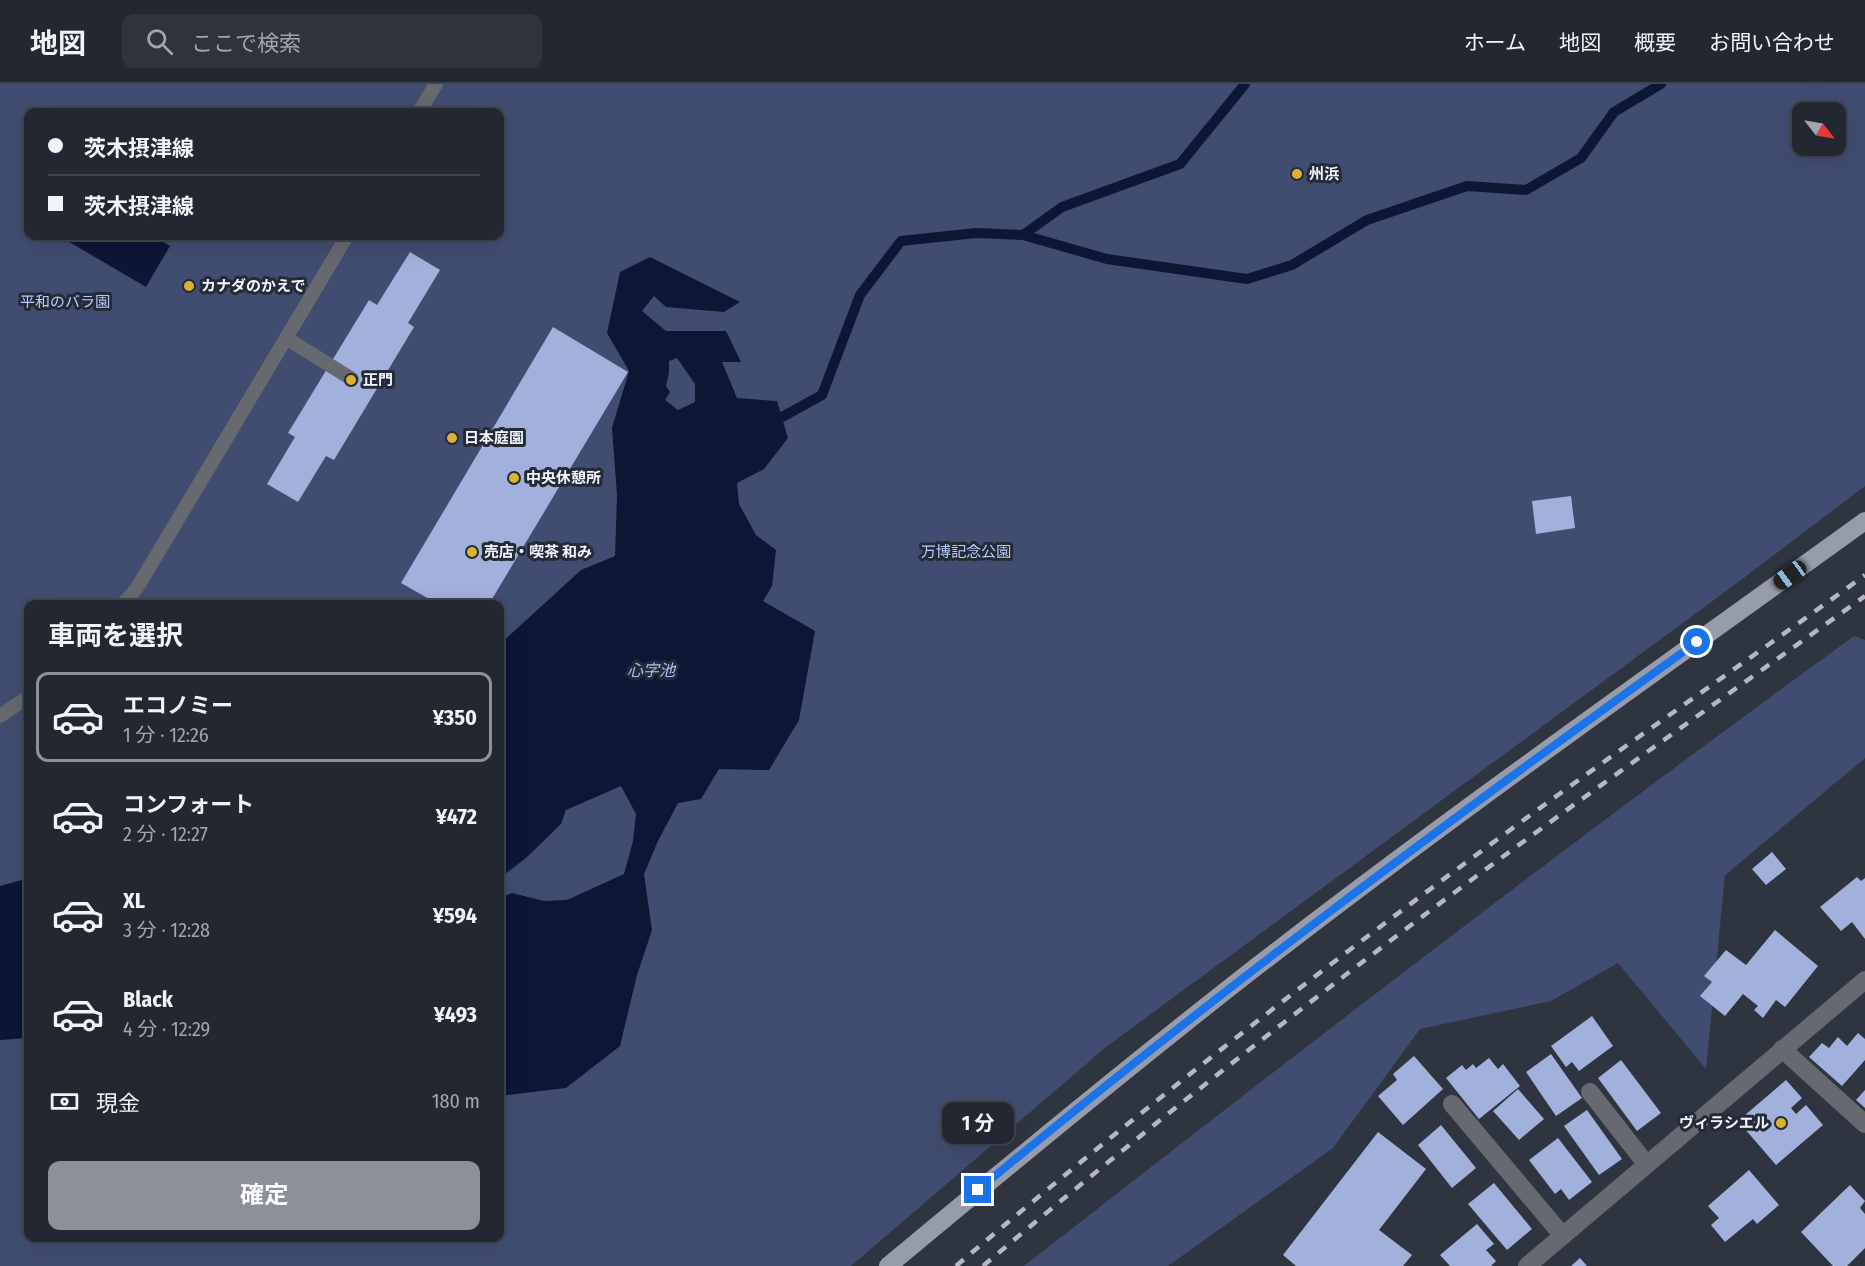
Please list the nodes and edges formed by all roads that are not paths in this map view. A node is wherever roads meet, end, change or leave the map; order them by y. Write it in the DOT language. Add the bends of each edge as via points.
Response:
graph roads {
  1 [pos="436,84"];
  2 [pos="421,108"];
  3 [pos="345,240"];
  4 [pos="286,338"];
  5 [pos="352,379"];
  6 [pos="1865,521"];
  7 [pos="126,600"];
  8 [pos="24,700"];
  9 [pos="0,716"];
  10 [pos="1865,980"];
  11 [pos="1782,1049"];
  12 [pos="1590,1092"];
  13 [pos="1452,1104"];
  14 [pos="1865,1124"];
  15 [pos="1647,1165"];
  16 [pos="1563,1236"];
  17 [pos="888,1266"];
  18 [pos="1527,1266"];
  1 -- 2 [label="lane"];
  3 -- 4 [label="lane"];
  4 -- 5 [label="lane"];
  4 -- 7 [label="lane"];
  6 -- 17 [label="main road" via="1444,826 1235,984"];
  8 -- 9 [label="lane"];
  10 -- 11 [label="street"];
  11 -- 14 [label="street"];
  11 -- 15 [label="street"];
  12 -- 15 [label="street"];
  13 -- 16 [label="street"];
  15 -- 16 [label="street"];
  16 -- 18 [label="street"];
}
